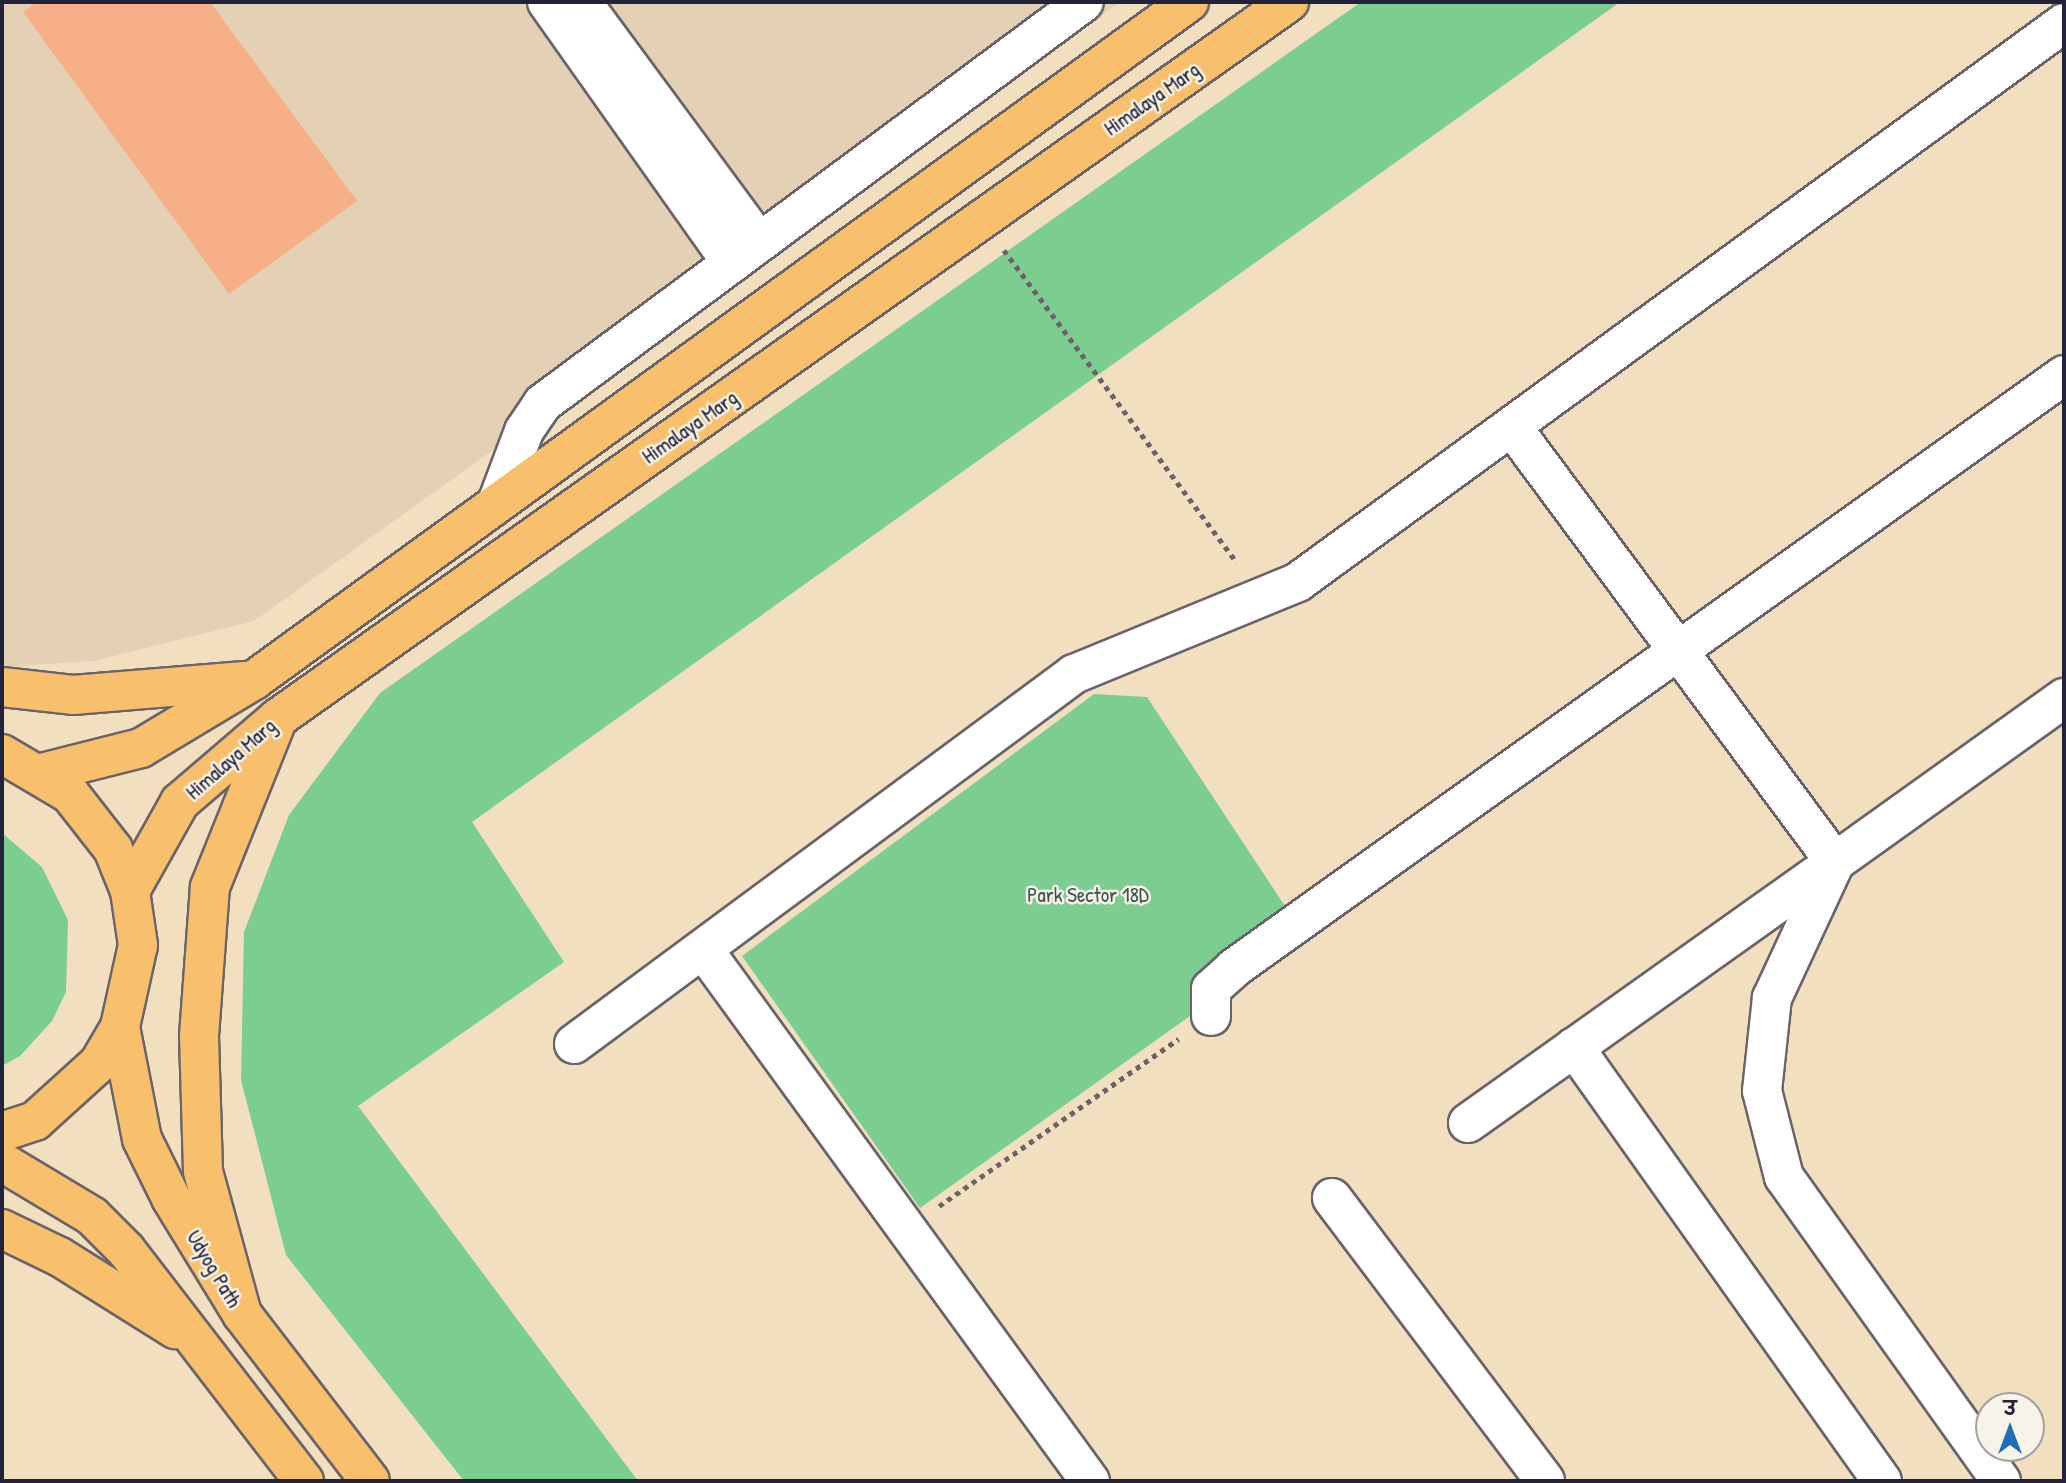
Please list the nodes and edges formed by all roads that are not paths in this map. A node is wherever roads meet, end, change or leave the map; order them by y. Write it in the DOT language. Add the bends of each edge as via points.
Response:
graph roads {
  1 [pos="547,2"];
  2 [pos="582,2"];
  3 [pos="1084,2"];
  4 [pos="1188,2"];
  5 [pos="1289,2"];
  6 [pos="2064,23"];
  7 [pos="746,253"];
  8 [pos="2064,375"];
  9 [pos="1512,426"];
  10 [pos="498,503"];
  11 [pos="1681,654"];
  12 [pos="254,680"];
  13 [pos="2,687"];
  14 [pos="2064,698"];
  15 [pos="278,718"];
  16 [pos="2,754"];
  17 [pos="42,773"];
  18 [pos="1835,862"];
  19 [pos="130,891"];
  20 [pos="703,949"];
  21 [pos="1211,1016"];
  22 [pos="120,1027"];
  23 [pos="574,1044"];
  24 [pos="1574,1047"];
  25 [pos="1468,1123"];
  26 [pos="2,1132"];
  27 [pos="2,1162"];
  28 [pos="1332,1198"];
  29 [pos="2,1229"];
  30 [pos="242,1314"];
  31 [pos="197,1343"];
  32 [pos="304,1481"];
  33 [pos="370,1481"];
  34 [pos="1090,1481"];
  35 [pos="1545,1481"];
  36 [pos="1882,1481"];
  37 [pos="2001,1481"];
  1 -- 7 [label="street"];
  2 -- 7 [label="street"];
  3 -- 7 [label="street"];
  4 -- 10 [label="main road"];
  5 -- 15 [label="main road, Himalaya Marg"];
  6 -- 9 [label="street"];
  7 -- 10 [label="street" via="543,403 524,431"];
  8 -- 11 [label="street"];
  9 -- 11 [label="street"];
  9 -- 20 [label="street" via="1298,582 1074,674"];
  10 -- 12 [label="main road"];
  11 -- 18 [label="street"];
  11 -- 21 [label="street" via="1234,968 1211,989"];
  12 -- 13 [label="main road" via="73,695"];
  12 -- 17 [label="main road" via="141,748"];
  14 -- 18 [label="street"];
  15 -- 19 [label="main road, Himalaya Marg" via="180,802"];
  15 -- 30 [label="main road" via="210,887 199,1036 203,1171"];
  16 -- 17 [label="main road"];
  17 -- 19 [label="main road" via="70,793 113,849"];
  18 -- 24 [label="street"];
  18 -- 37 [label="street" via="1772,998 1762,1091 1784,1177"];
  19 -- 22 [label="main road" via="138,945"];
  20 -- 23 [label="street"];
  20 -- 34 [label="street"];
  22 -- 26 [label="main road" via="81,1084 35,1121"];
  22 -- 30 [label="main road, Udyog Path" via="142,1139"];
  24 -- 25 [label="street"];
  24 -- 36 [label="street"];
  27 -- 31 [label="main road" via="93,1216"];
  28 -- 35 [label="street"];
  29 -- 31 [label="main road" via="60,1257"];
  30 -- 33 [label="main road, Udyog Path"];
  31 -- 32 [label="main road"];
}
